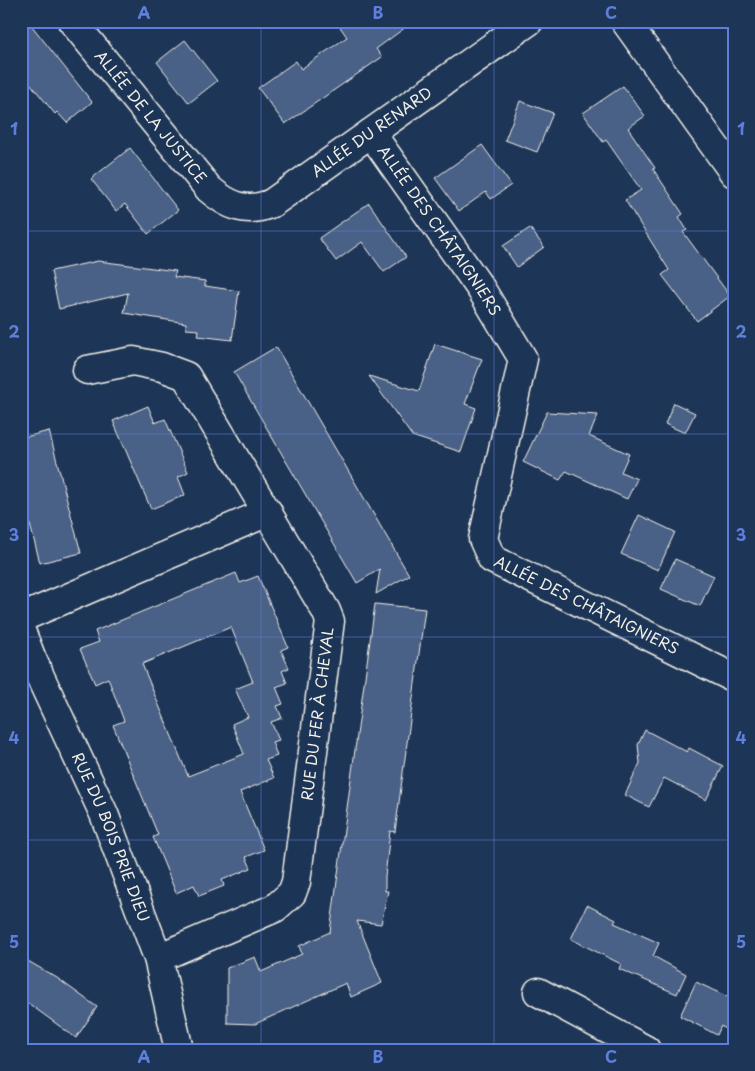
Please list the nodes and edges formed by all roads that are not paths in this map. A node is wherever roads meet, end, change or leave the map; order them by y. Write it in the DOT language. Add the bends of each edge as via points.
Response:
graph roads {
  1 [pos="72,21"];
  2 [pos="529,21"];
  3 [pos="625,21"];
  4 [pos="371,133"];
  5 [pos="734,174"];
  6 [pos="208,189"];
  7 [pos="87,370"];
  8 [pos="268,512"];
  9 [pos="21,618"];
  10 [pos="21,631"];
  11 [pos="734,678"];
  12 [pos="158,958"];
  13 [pos="538,992"];
  14 [pos="179,1050"];
  15 [pos="646,1050"];
  1 -- 6 [label="street, ALLÉE DE LA JUSTICE"];
  2 -- 4 [label="street, ALLÉE DU RENARD"];
  3 -- 5 [label="street"];
  4 -- 6 [label="street, ALLÉE DU RENARD" via="260,209 234,206"];
  4 -- 11 [label="street, ALLÉE DES CHÂTAIGNIERS" via="480,289 523,359 483,539 492,559"];
  7 -- 8 [label="street, RUE DU FER À CHEVAL" via="133,361 186,376"];
  8 -- 9 [label="street"];
  8 -- 12 [label="street, RUE DU FER À CHEVAL" via="330,621 296,882 292,894 275,908"];
  10 -- 12 [label="street, RUE DU BOIS PRIE DIEU" via="104,814"];
  12 -- 14 [label="street, RUE DU BOIS PRIE DIEU"];
  13 -- 15 [label="street"];
}
